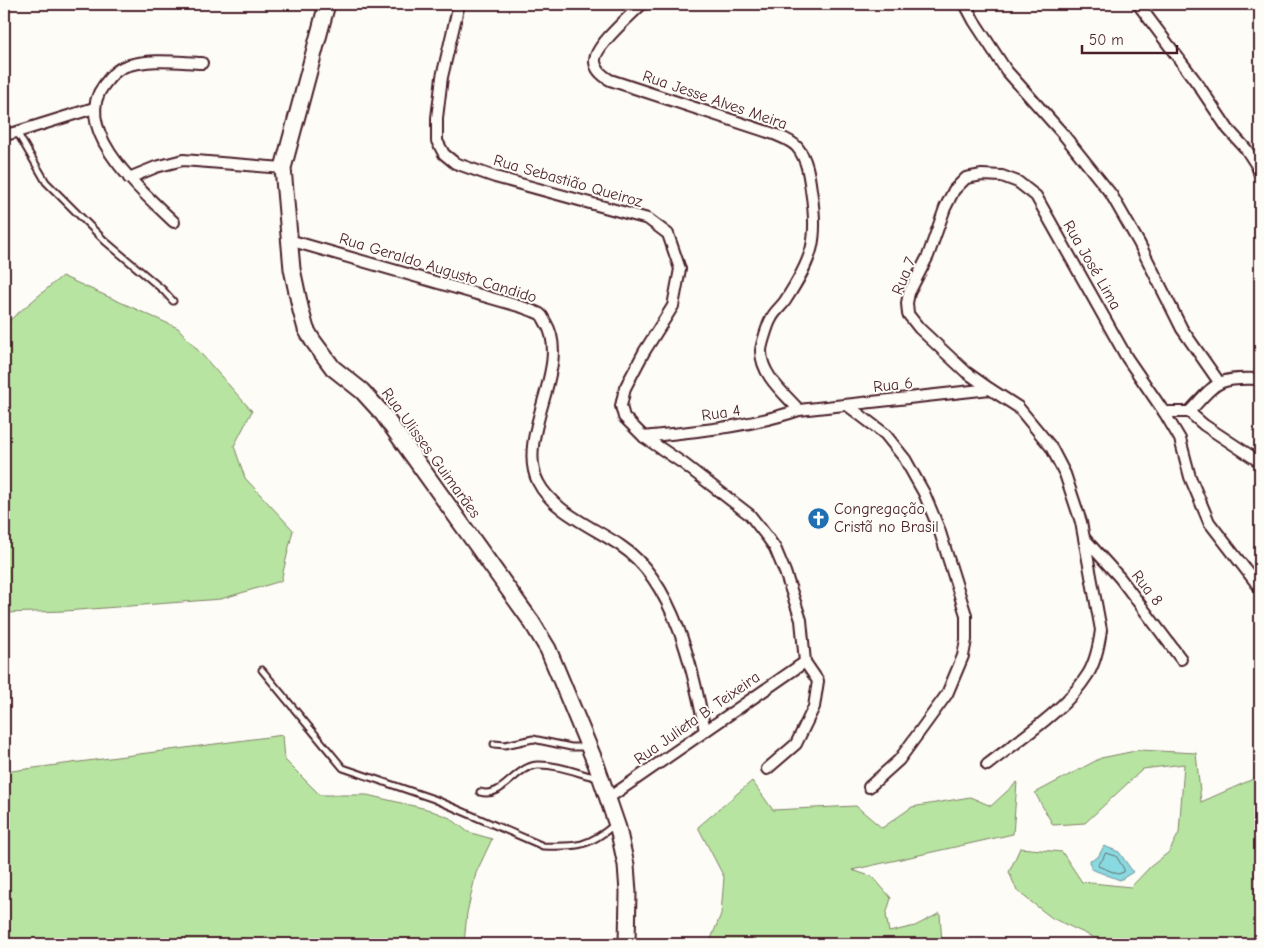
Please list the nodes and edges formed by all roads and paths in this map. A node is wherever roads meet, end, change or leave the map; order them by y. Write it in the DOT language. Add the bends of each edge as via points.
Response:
graph roads {
  1 [pos="327,4"];
  2 [pos="459,4"];
  3 [pos="642,4"];
  4 [pos="965,4"];
  5 [pos="1138,4"];
  6 [pos="202,63"];
  7 [pos="94,108"];
  8 [pos="17,132"];
  9 [pos="4,133"];
  10 [pos="283,168"];
  11 [pos="1260,175"];
  12 [pos="129,178"];
  13 [pos="966,178"];
  14 [pos="174,222"];
  15 [pos="289,240"];
  16 [pos="173,301"];
  17 [pos="1260,379"];
  18 [pos="1219,382"];
  19 [pos="990,389"];
  20 [pos="847,405"];
  21 [pos="799,410"];
  22 [pos="1164,412"];
  23 [pos="1188,412"];
  24 [pos="644,437"];
  25 [pos="1260,462"];
  26 [pos="1085,539"];
  27 [pos="1260,588"];
  28 [pos="1181,659"];
  29 [pos="805,662"];
  30 [pos="262,670"];
  31 [pos="705,731"];
  32 [pos="494,744"];
  33 [pos="589,747"];
  34 [pos="987,765"];
  35 [pos="767,769"];
  36 [pos="600,779"];
  37 [pos="870,787"];
  38 [pos="480,792"];
  39 [pos="607,799"];
  40 [pos="616,823"];
  41 [pos="627,944"];
  1 -- 10 [label="main road, Rua Ulisses Guimarães"];
  2 -- 24 [label="street, Rua Sebastião Queiroz" via="442,77 437,118 437,141 444,154 455,162 496,177 648,219 668,234 680,269 673,306 625,388 621,406 624,416"];
  3 -- 21 [label="street, Rua Jesse Alves Meira" via="596,54 595,63 600,73 610,80 774,134 797,146 807,166 814,213 812,249 784,302 770,319 760,349 769,376"];
  4 -- 18 [label="street" via="1006,70 1111,194 1182,329"];
  5 -- 11 [label="street" via="1246,149"];
  6 -- 7 [label="street" via="150,61 125,66 112,74 99,91"];
  7 -- 8 [label="street"];
  7 -- 12 [label="street" via="98,132"];
  8 -- 9 [label="street"];
  8 -- 16 [label="lane" via="46,182 105,242"];
  10 -- 12 [label="street" via="183,160"];
  10 -- 15 [label="main road, Rua Ulisses Guimarães"];
  12 -- 14 [label="street"];
  13 -- 19 [label="street, Rua 7" via="954,190 945,208 928,256 910,293 908,314 966,372"];
  13 -- 22 [label="street, Rua José Lima" via="1002,176 1018,182 1036,196 1127,358"];
  15 -- 31 [label="street, Rua Geraldo Augusto Candido" via="514,304 541,315 554,345 534,442 533,467 538,482 547,496 622,546 654,578 670,608 683,646 697,689"];
  15 -- 33 [label="main road, Rua Ulisses Guimarães" via="301,312 313,342 333,368 362,391 382,413 531,622 548,649"];
  17 -- 18 [label="street"];
  18 -- 23 [label="street"];
  19 -- 20 [label="street, Rua 6"];
  19 -- 26 [label="street" via="1018,407 1051,447 1065,474"];
  20 -- 21 [label="street, Rua 6"];
  20 -- 37 [label="street" via="885,434 915,477 938,529 966,615 963,656 947,694 899,760"];
  21 -- 24 [label="street, Rua 4" via="751,423"];
  22 -- 23 [label="street"];
  22 -- 27 [label="street, Rua José Lima" via="1180,439 1190,477 1209,522"];
  23 -- 25 [label="street"];
  24 -- 29 [label="street, Rua Sebastião Queiroz" via="750,514 768,538 785,572 801,620"];
  26 -- 28 [label="street, Rua 8" via="1120,578"];
  26 -- 34 [label="street" via="1101,630 1089,673 1064,704"];
  29 -- 31 [label="street, Rua Julieta B. Teixeira"];
  29 -- 35 [label="street, Rua Sebastião Queiroz" via="818,682 814,707 796,744"];
  30 -- 40 [label="lane" via="343,768 434,799 543,846 588,843"];
  31 -- 39 [label="street, Rua Julieta B. Teixeira"];
  32 -- 33 [label="lane" via="532,739"];
  33 -- 36 [label="main road, Rua Ulisses Guimarães"];
  36 -- 38 [label="lane" via="538,765 521,771 496,792"];
  36 -- 39 [label="main road, Rua Ulisses Guimarães"];
  39 -- 40 [label="main road, Rua Ulisses Guimarães"];
  40 -- 41 [label="main road, Rua Ulisses Guimarães" via="626,865"];
}
